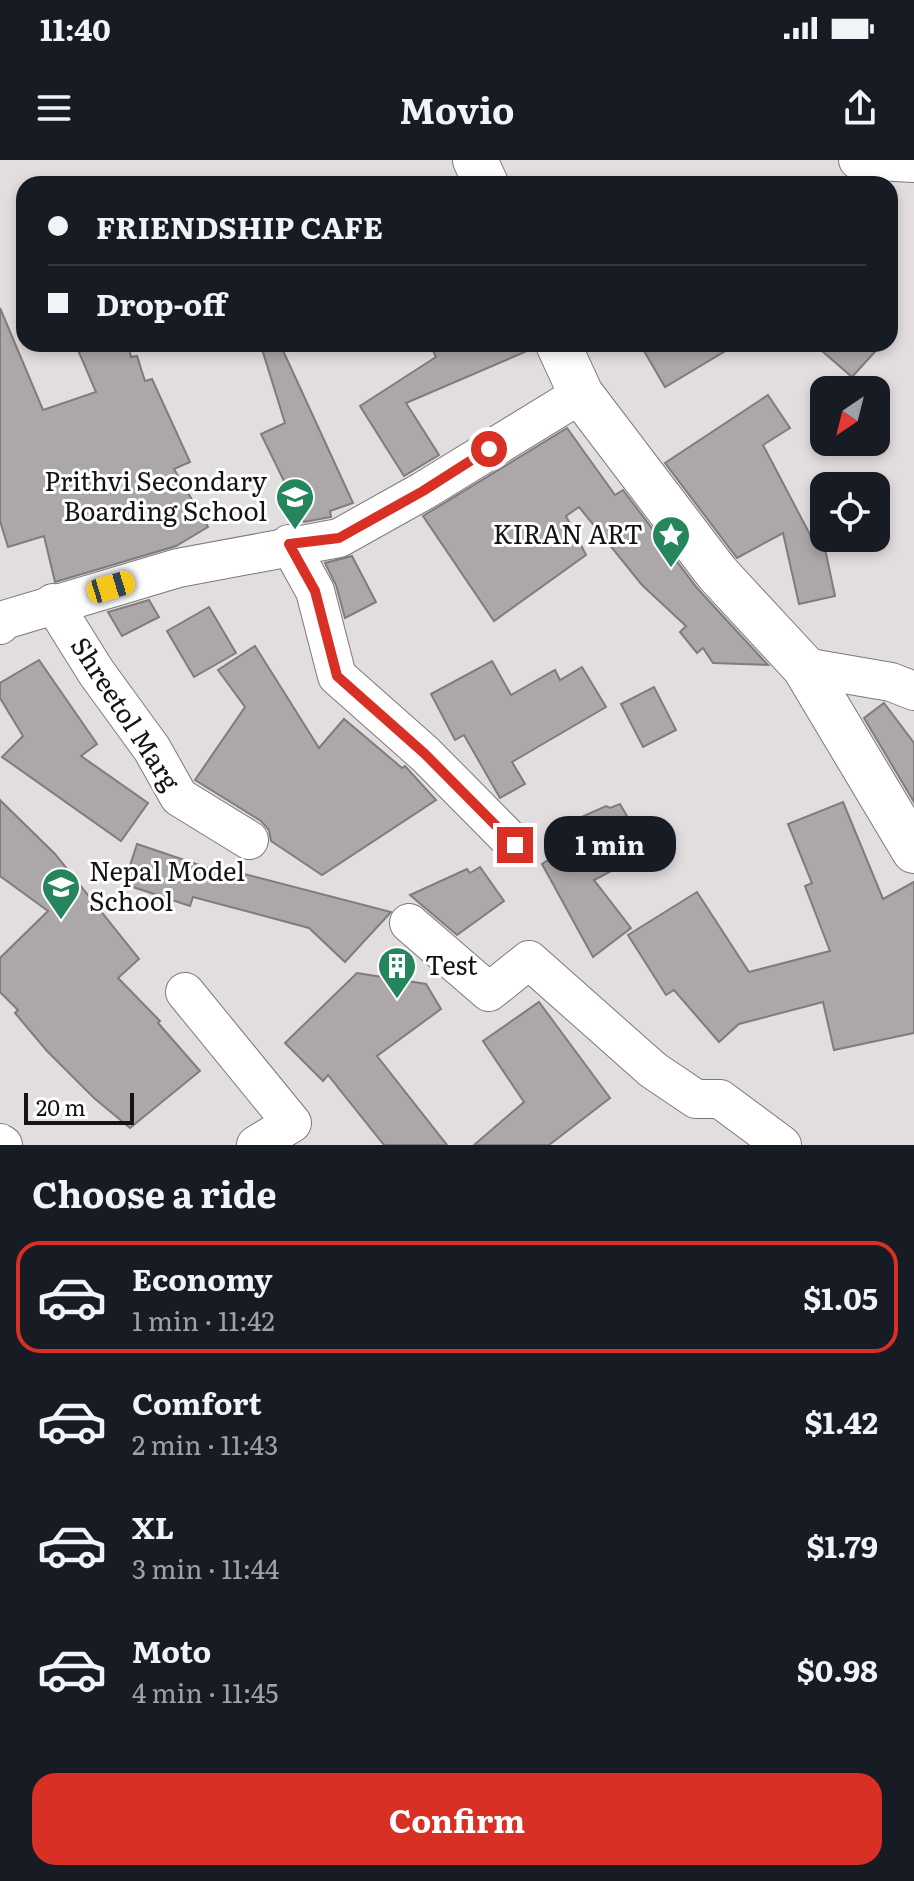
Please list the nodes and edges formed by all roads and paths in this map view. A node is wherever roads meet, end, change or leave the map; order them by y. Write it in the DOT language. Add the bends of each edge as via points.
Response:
graph roads {
  1 [pos="858,160"];
  2 [pos="914,163"];
  3 [pos="562,352"];
  4 [pos="581,394"];
  5 [pos="289,544"];
  6 [pos="53,603"];
  7 [pos="1,620"];
  8 [pos="804,667"];
  9 [pos="914,691"];
  10 [pos="249,840"];
  11 [pos="515,845"];
  12 [pos="914,851"];
  13 [pos="409,923"];
  14 [pos="185,992"];
  15 [pos="256,1145"];
  16 [pos="782,1145"];
  1 -- 2 [label="street"];
  3 -- 4 [label="street"];
  4 -- 5 [label="street, Shreetol Marg" via="339,538"];
  4 -- 8 [label="street" via="717,573"];
  5 -- 6 [label="street, Shreetol Marg"];
  5 -- 11 [label="street" via="315,591 337,676 425,754"];
  6 -- 7 [label="street, Shreetol Marg"];
  6 -- 10 [label="street, Shreetol Marg" via="179,797"];
  8 -- 9 [label="street"];
  8 -- 12 [label="street"];
  13 -- 16 [label="street" via="489,992 529,960 653,1070 696,1099 720,1099"];
  14 -- 15 [label="street" via="292,1123"];
}
